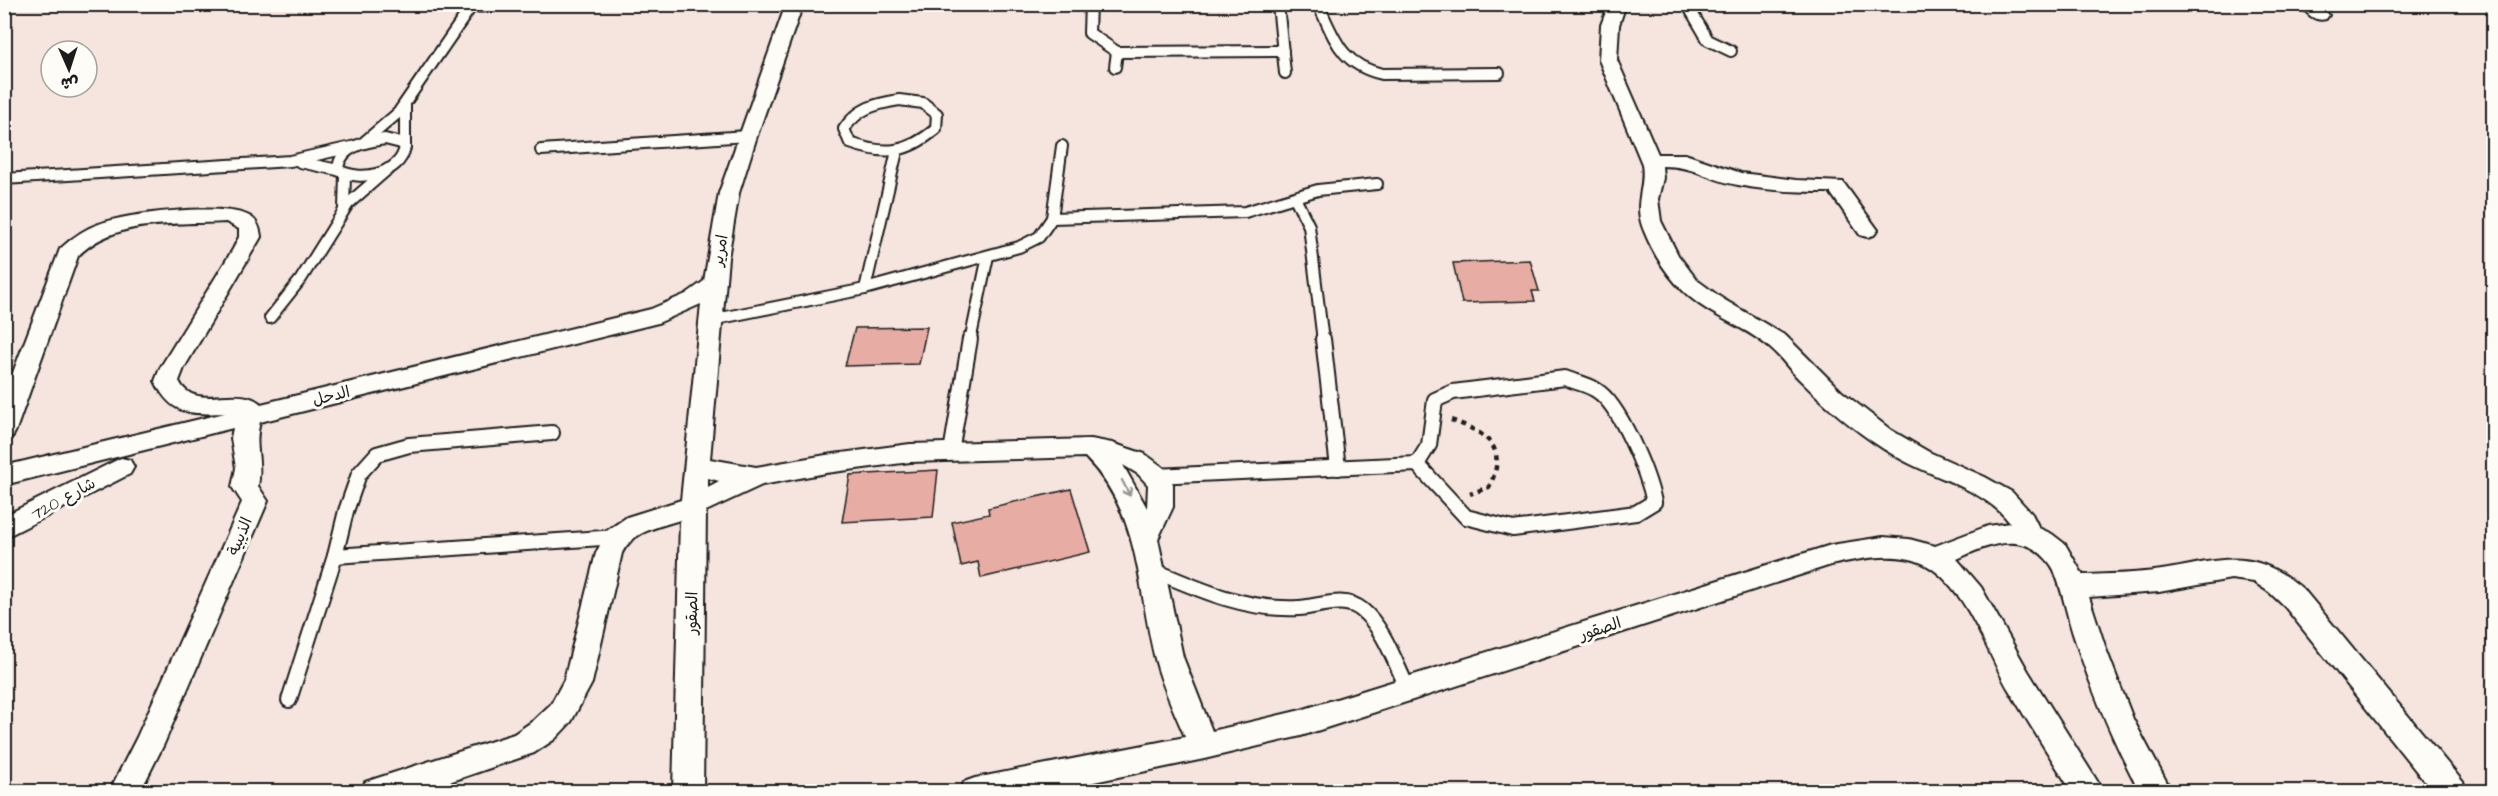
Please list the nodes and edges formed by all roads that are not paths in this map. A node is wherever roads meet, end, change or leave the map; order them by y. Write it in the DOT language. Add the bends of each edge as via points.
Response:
graph roads {
  1 [pos="500,4"];
  2 [pos="795,4"];
  3 [pos="1089,4"];
  4 [pos="1278,4"];
  5 [pos="1318,4"];
  6 [pos="1618,4"];
  7 [pos="1687,4"];
  8 [pos="472,5"];
  9 [pos="1283,51"];
  10 [pos="1731,51"];
  11 [pos="1118,52"];
  12 [pos="1115,67"];
  13 [pos="1285,73"];
  14 [pos="1499,73"];
  15 [pos="405,104"];
  16 [pos="747,136"];
  17 [pos="360,144"];
  18 [pos="1062,146"];
  19 [pos="405,147"];
  20 [pos="541,150"];
  21 [pos="897,151"];
  22 [pos="1650,160"];
  23 [pos="290,161"];
  24 [pos="388,169"];
  25 [pos="342,172"];
  26 [pos="4,179"];
  27 [pos="1377,184"];
  28 [pos="1295,198"];
  29 [pos="344,210"];
  30 [pos="1052,218"];
  31 [pos="1867,230"];
  32 [pos="988,256"];
  33 [pos="713,285"];
  34 [pos="865,289"];
  35 [pos="658,315"];
  36 [pos="270,318"];
  37 [pos="711,320"];
  38 [pos="250,415"];
  39 [pos="4,430"];
  40 [pos="552,433"];
  41 [pos="1091,448"];
  42 [pos="951,452"];
  43 [pos="1417,464"];
  44 [pos="698,465"];
  45 [pos="121,467"];
  46 [pos="1338,468"];
  47 [pos="4,476"];
  48 [pos="759,476"];
  49 [pos="1155,476"];
  50 [pos="693,506"];
  51 [pos="4,528"];
  52 [pos="2029,535"];
  53 [pos="617,537"];
  54 [pos="1145,538"];
  55 [pos="335,556"];
  56 [pos="1935,558"];
  57 [pos="1152,569"];
  58 [pos="2072,587"];
  59 [pos="1408,689"];
  60 [pos="289,700"];
  61 [pos="1204,746"];
  62 [pos="124,792"];
  63 [pos="376,792"];
  64 [pos="688,792"];
  65 [pos="975,792"];
  66 [pos="2089,792"];
  67 [pos="2157,792"];
  68 [pos="2452,792"];
  1 -- 8 [label="street"];
  2 -- 16 [label="street, امرير"];
  3 -- 11 [label="lane" via="1089,33"];
  4 -- 9 [label="lane"];
  5 -- 14 [label="lane" via="1348,61 1369,72"];
  6 -- 22 [label="street" via="1610,25 1608,60"];
  7 -- 10 [label="lane" via="1707,41"];
  8 -- 15 [label="lane"];
  9 -- 11 [label="lane"];
  9 -- 13 [label="lane"];
  11 -- 12 [label="lane"];
  15 -- 17 [label="lane"];
  15 -- 19 [label="lane"];
  16 -- 20 [label="lane"];
  16 -- 33 [label="street, امرير" via="729,193"];
  17 -- 19 [label="lane" via="385,139"];
  17 -- 23 [label="lane"];
  17 -- 25 [label="lane" via="339,158 337,164"];
  18 -- 30 [label="lane"];
  19 -- 24 [label="lane" via="405,156"];
  21 -- 21 [label="lane" via="870,151 850,143 844,129 853,115 873,104 899,100 923,104 937,114 936,129 922,142"];
  21 -- 34 [label="lane"];
  22 -- 31 [label="street" via="1685,160 1738,179 1836,186"];
  22 -- 52 [label="street" via="1654,174 1649,214 1667,255 1691,287 1775,339 1824,389 1906,452 2008,502"];
  23 -- 25 [label="lane"];
  23 -- 26 [label="lane"];
  24 -- 25 [label="lane" via="366,176"];
  24 -- 29 [label="lane"];
  25 -- 29 [label="lane"];
  27 -- 28 [label="lane" via="1318,190"];
  28 -- 30 [label="lane" via="1245,212"];
  28 -- 46 [label="lane" via="1309,226"];
  29 -- 36 [label="lane" via="299,285"];
  30 -- 32 [label="lane" via="1036,241"];
  32 -- 34 [label="lane"];
  32 -- 42 [label="lane"];
  33 -- 35 [label="street" via="694,299"];
  33 -- 37 [label="street, امرير"];
  34 -- 37 [label="lane"];
  35 -- 37 [label="street"];
  35 -- 38 [label="street, الدحل"];
  37 -- 44 [label="street, امرير"];
  38 -- 39 [label="street" via="251,408 245,404 210,406 184,401 174,394 168,381 250,237 249,227 241,220 209,216 125,222 97,232 75,246 68,254"];
  38 -- 47 [label="street, الدحل"];
  38 -- 62 [label="street, الذيبية" via="243,438 249,468 245,487 255,501 149,744"];
  40 -- 55 [label="lane" via="409,445 377,454 359,474"];
  41 -- 42 [label="street"];
  41 -- 49 [label="street" via="1117,451"];
  41 -- 54 [label="street, one-way" via="1112,466 1123,483"];
  42 -- 48 [label="street" via="865,458"];
  43 -- 43 [label="lane" via="1429,445 1434,400 1453,392 1565,378 1597,390 1618,412 1654,502 1636,513 1513,529 1466,517"];
  43 -- 46 [label="lane"];
  44 -- 48 [label="street"];
  44 -- 50 [label="street, امرير"];
  45 -- 51 [label="street, شارع 720"];
  46 -- 49 [label="lane"];
  48 -- 50 [label="street"];
  49 -- 54 [label="street" via="1163,493"];
  50 -- 53 [label="street" via="636,524"];
  50 -- 64 [label="street, الصقور"];
  52 -- 56 [label="street" via="1989,536"];
  52 -- 58 [label="street" via="2057,552"];
  53 -- 55 [label="lane"];
  53 -- 63 [label="street" via="606,565 580,675 561,713 523,744"];
  54 -- 57 [label="street"];
  55 -- 60 [label="lane"];
  56 -- 59 [label="street, الصقور" via="1876,547 1831,555"];
  56 -- 66 [label="street, الصقور" via="1965,586"];
  57 -- 59 [label="lane" via="1204,592 1250,605 1299,608 1336,602 1360,608 1376,625"];
  57 -- 61 [label="street" via="1176,680"];
  58 -- 67 [label="street" via="2124,731"];
  58 -- 68 [label="street" via="2155,581 2232,567 2266,576 2295,599"];
  59 -- 61 [label="street, الصقور" via="1301,723"];
  61 -- 65 [label="street, الصقور"];
}
